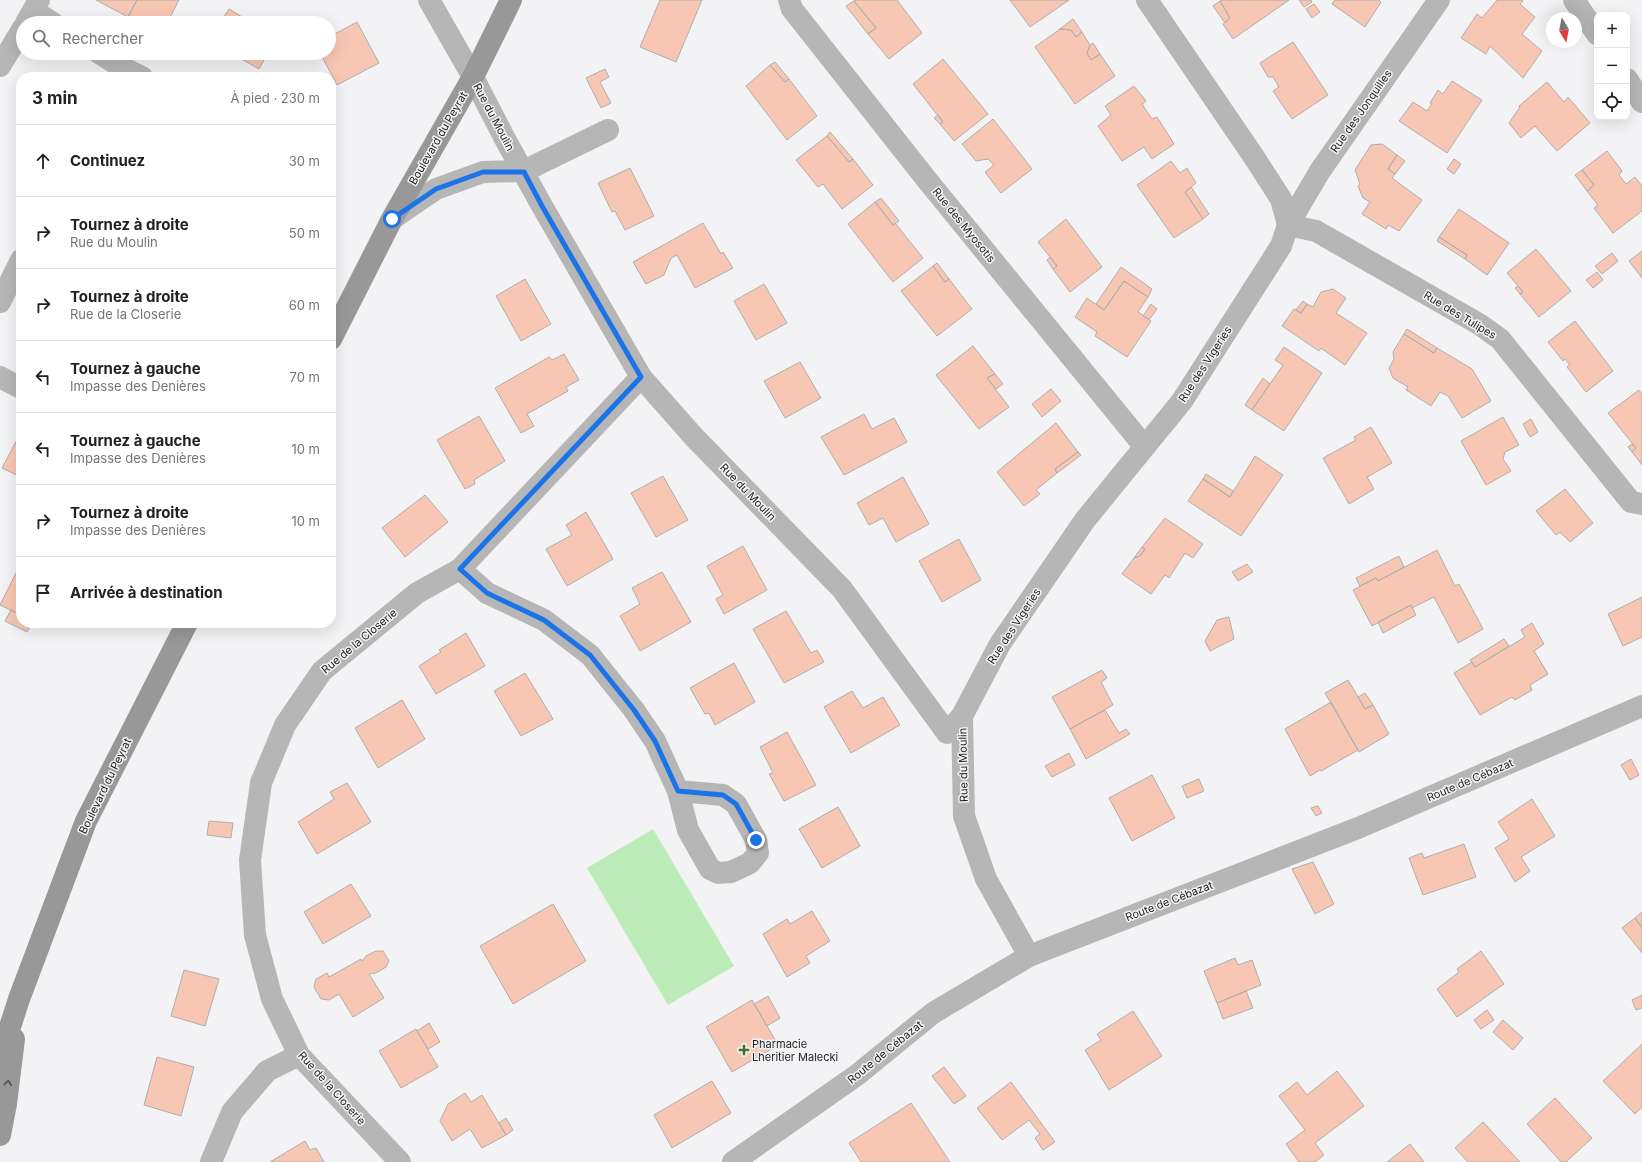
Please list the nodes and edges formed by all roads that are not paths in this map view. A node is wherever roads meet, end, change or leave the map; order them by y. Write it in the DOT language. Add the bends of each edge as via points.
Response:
graph roads {
  1 [pos="429,0"];
  2 [pos="511,0"];
  3 [pos="789,0"];
  4 [pos="1147,0"];
  5 [pos="1439,0"];
  6 [pos="1574,0"];
  7 [pos="1594,30"];
  8 [pos="16,40"];
  9 [pos="105,60"];
  10 [pos="0,66"];
  11 [pos="115,71"];
  12 [pos="473,76"];
  13 [pos="1630,84"];
  14 [pos="1642,102"];
  15 [pos="608,130"];
  16 [pos="524,172"];
  17 [pos="392,219"];
  18 [pos="1288,225"];
  19 [pos="16,270"];
  20 [pos="0,302"];
  21 [pos="336,329"];
  22 [pos="0,377"];
  23 [pos="641,377"];
  24 [pos="16,385"];
  25 [pos="1144,446"];
  26 [pos="1642,504"];
  27 [pos="460,569"];
  28 [pos="184,628"];
  29 [pos="1642,706"];
  30 [pos="962,716"];
  31 [pos="678,791"];
  32 [pos="1029,956"];
  33 [pos="19,998"];
  34 [pos="299,1055"];
  35 [pos="0,1058"];
  36 [pos="0,1135"];
  37 [pos="211,1162"];
  38 [pos="400,1162"];
  39 [pos="733,1162"];
  1 -- 12 [label="street, Rue du Moulin"];
  2 -- 12 [label="main road, Boulevard du Peyrat"];
  3 -- 25 [label="street, Rue des Myosotis" via="792,9 928,180"];
  4 -- 18 [label="street" via="1254,156 1280,199"];
  5 -- 18 [label="street, Rue des Jonquilles" via="1320,171"];
  6 -- 7 [label="street"];
  8 -- 10 [label="street"];
  9 -- 11 [label="street"];
  12 -- 16 [label="street, Rue du Moulin"];
  12 -- 17 [label="main road, Boulevard du Peyrat"];
  13 -- 14 [label="street"];
  15 -- 16 [label="street"];
  16 -- 17 [label="street" via="483,172 436,189"];
  16 -- 23 [label="street, Rue du Moulin"];
  17 -- 21 [label="main road, Boulevard du Peyrat"];
  18 -- 25 [label="street, Rue des Vigeries" via="1281,246 1182,401"];
  18 -- 26 [label="street, Rue des Tulipes" via="1316,232 1479,324 1500,339 1631,502"];
  19 -- 20 [label="street"];
  22 -- 24 [label="street"];
  23 -- 27 [label="street, Rue de la Closerie"];
  23 -- 30 [label="street, Rue du Moulin" via="694,437 842,589 947,733"];
  25 -- 30 [label="street, Rue des Vigeries" via="1085,520 1000,644"];
  27 -- 31 [label="street" via="487,593 544,620 590,655 655,741"];
  27 -- 34 [label="street, Rue de la Closerie" via="417,593 322,671 284,725 262,783 250,860 255,935 272,1000"];
  28 -- 33 [label="main road, Boulevard du Peyrat" via="86,821"];
  29 -- 32 [label="street, Route de Cébazat" via="1358,828"];
  30 -- 32 [label="street, Rue du Moulin" via="964,816 986,879"];
  32 -- 39 [label="street, Route de Cébazat" via="933,1013 857,1076"];
  33 -- 35 [label="main road"];
  36 -- 33 [label="main road, one-way"];
  34 -- 37 [label="street" via="267,1071 232,1112"];
  34 -- 38 [label="street, Rue de la Closerie"];
}
